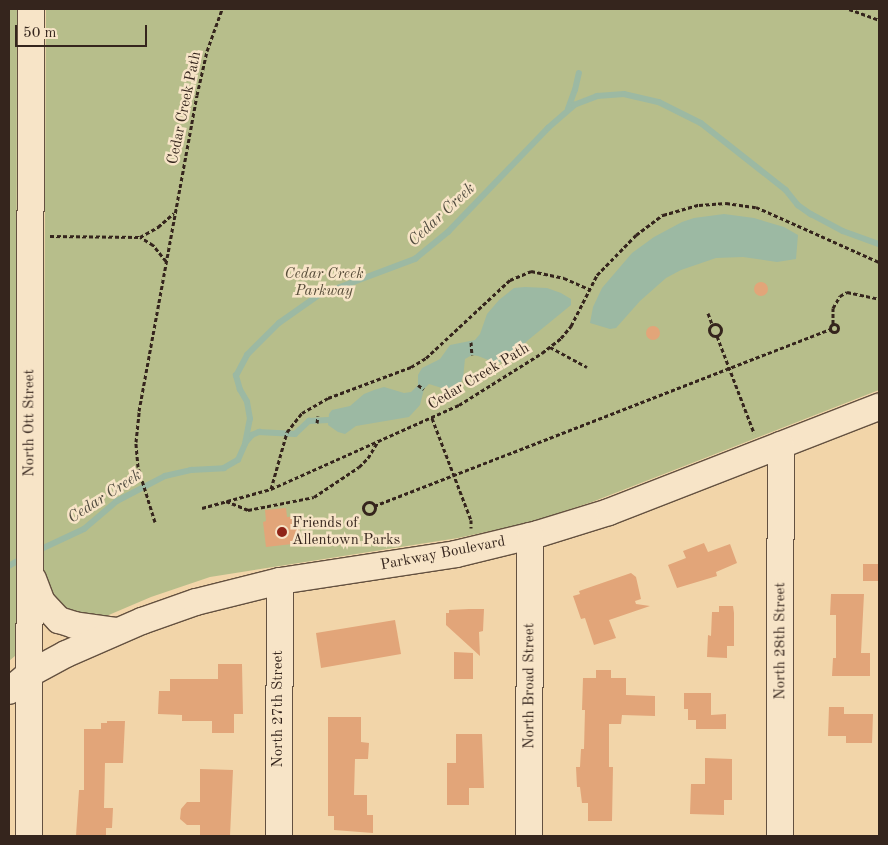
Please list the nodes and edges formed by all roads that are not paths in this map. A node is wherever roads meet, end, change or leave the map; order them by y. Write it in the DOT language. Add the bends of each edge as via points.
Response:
graph roads {
  1 [pos="31,9"];
  2 [pos="29,244"];
  3 [pos="879,407"];
  4 [pos="781,445"];
  5 [pos="530,536"];
  6 [pos="30,572"];
  7 [pos="280,581"];
  8 [pos="116,631"];
  9 [pos="30,674"];
  10 [pos="9,691"];
  11 [pos="29,836"];
  12 [pos="279,836"];
  13 [pos="529,836"];
  14 [pos="780,836"];
  1 -- 2 [label="street, North Ott Street"];
  2 -- 6 [label="street, North Ott Street"];
  3 -- 4 [label="street, Parkway Boulevard"];
  4 -- 5 [label="street, Parkway Boulevard" via="608,512"];
  4 -- 14 [label="street, North 28th Street"];
  5 -- 7 [label="street, Parkway Boulevard" via="456,554"];
  5 -- 13 [label="street, North Broad Street"];
  6 -- 8 [label="street" via="42,602 59,620"];
  6 -- 9 [label="street, North Ott Street"];
  7 -- 8 [label="street, Parkway Boulevard" via="196,602"];
  7 -- 12 [label="street, North 27th Street"];
  8 -- 9 [label="street, Parkway Boulevard"];
  9 -- 10 [label="street, Parkway Boulevard"];
  9 -- 11 [label="street, North Ott Street"];
}
